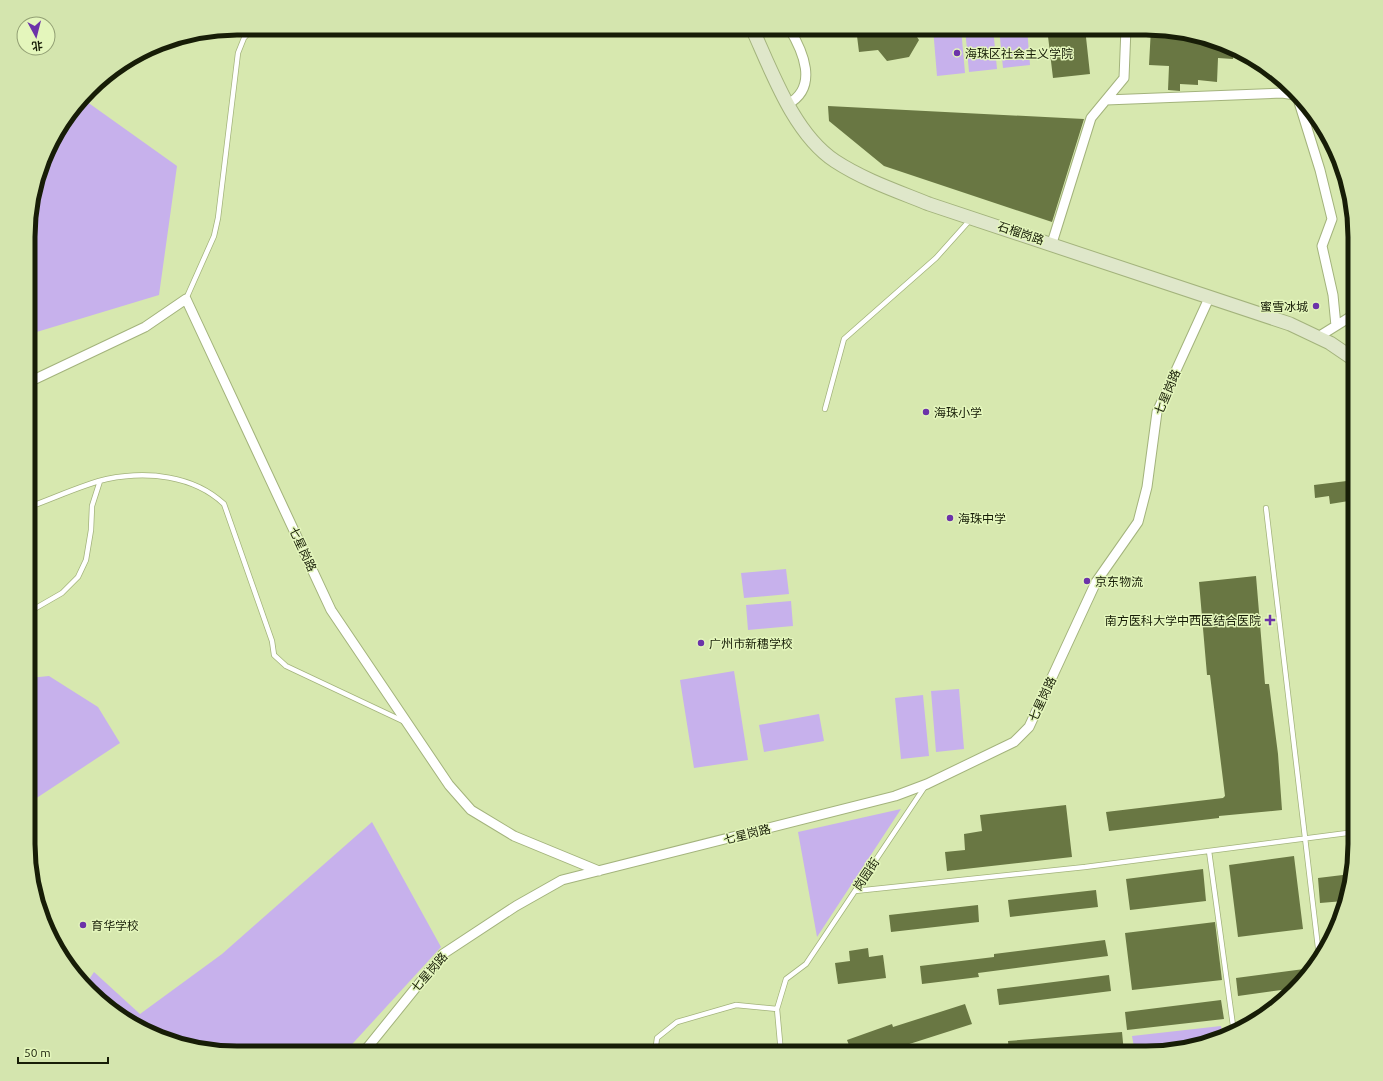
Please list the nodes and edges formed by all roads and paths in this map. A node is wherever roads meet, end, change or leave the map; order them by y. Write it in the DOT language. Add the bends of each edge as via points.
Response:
graph roads {
  1 [pos="247,35"];
  2 [pos="755,35"];
  3 [pos="793,35"];
  4 [pos="1126,35"];
  5 [pos="1289,94"];
  6 [pos="1106,100"];
  7 [pos="788,104"];
  8 [pos="1301,107"];
  9 [pos="972,218"];
  10 [pos="1052,243"];
  11 [pos="1210,296"];
  12 [pos="186,299"];
  13 [pos="1348,318"];
  14 [pos="1336,326"];
  15 [pos="1318,338"];
  16 [pos="1348,355"];
  17 [pos="35,380"];
  18 [pos="825,409"];
  19 [pos="100,481"];
  20 [pos="35,505"];
  21 [pos="1266,508"];
  22 [pos="35,609"];
  23 [pos="408,724"];
  24 [pos="927,784"];
  25 [pos="1348,833"];
  26 [pos="1305,838"];
  27 [pos="1209,851"];
  28 [pos="599,871"];
  29 [pos="854,891"];
  30 [pos="1318,949"];
  31 [pos="777,1009"];
  32 [pos="1233,1026"];
  33 [pos="369,1046"];
  34 [pos="656,1046"];
  35 [pos="780,1046"];
  1 -- 12 [label="lane" via="238,53 214,236"];
  2 -- 7 [label="main road, 石榴岗路"];
  3 -- 7 [label="street" via="806,66 803,91"];
  4 -- 6 [label="street" via="1124,78"];
  5 -- 6 [label="street"];
  6 -- 10 [label="street" via="1091,118"];
  7 -- 9 [label="main road, 石榴岗路" via="816,145 834,160 875,183"];
  8 -- 14 [label="street" via="1332,219 1322,246 1333,295"];
  9 -- 10 [label="main road, 石榴岗路"];
  9 -- 18 [label="lane" via="936,258 844,339"];
  10 -- 11 [label="main road, 石榴岗路"];
  11 -- 15 [label="main road, 石榴岗路" via="1290,324"];
  11 -- 24 [label="street, 七星岗路" via="1157,412 1148,487 1138,522 1096,582 1029,727 1014,742"];
  12 -- 17 [label="street" via="145,327"];
  12 -- 23 [label="street, 七星岗路" via="331,610"];
  13 -- 14 [label="street"];
  14 -- 15 [label="street"];
  15 -- 16 [label="main road, 石榴岗路"];
  19 -- 20 [label="lane"];
  19 -- 22 [label="lane" via="92,506 86,560 78,578 62,593"];
  19 -- 23 [label="lane" via="139,475 174,477 214,495 224,504 272,641 274,655 286,666"];
  21 -- 26 [label="lane"];
  23 -- 28 [label="street, 七星岗路" via="449,785 471,810 514,836"];
  24 -- 28 [label="street, 七星岗路" via="895,796"];
  24 -- 29 [label="lane, 岗园街"];
  25 -- 26 [label="lane"];
  26 -- 27 [label="lane"];
  26 -- 30 [label="lane"];
  27 -- 29 [label="lane"];
  27 -- 32 [label="lane"];
  28 -- 33 [label="street, 七星岗路" via="562,880 516,906 442,954"];
  29 -- 31 [label="lane, 岗园街" via="806,964 786,979"];
  31 -- 34 [label="lane" via="736,1006 677,1022 657,1038"];
  31 -- 35 [label="lane"];
}
